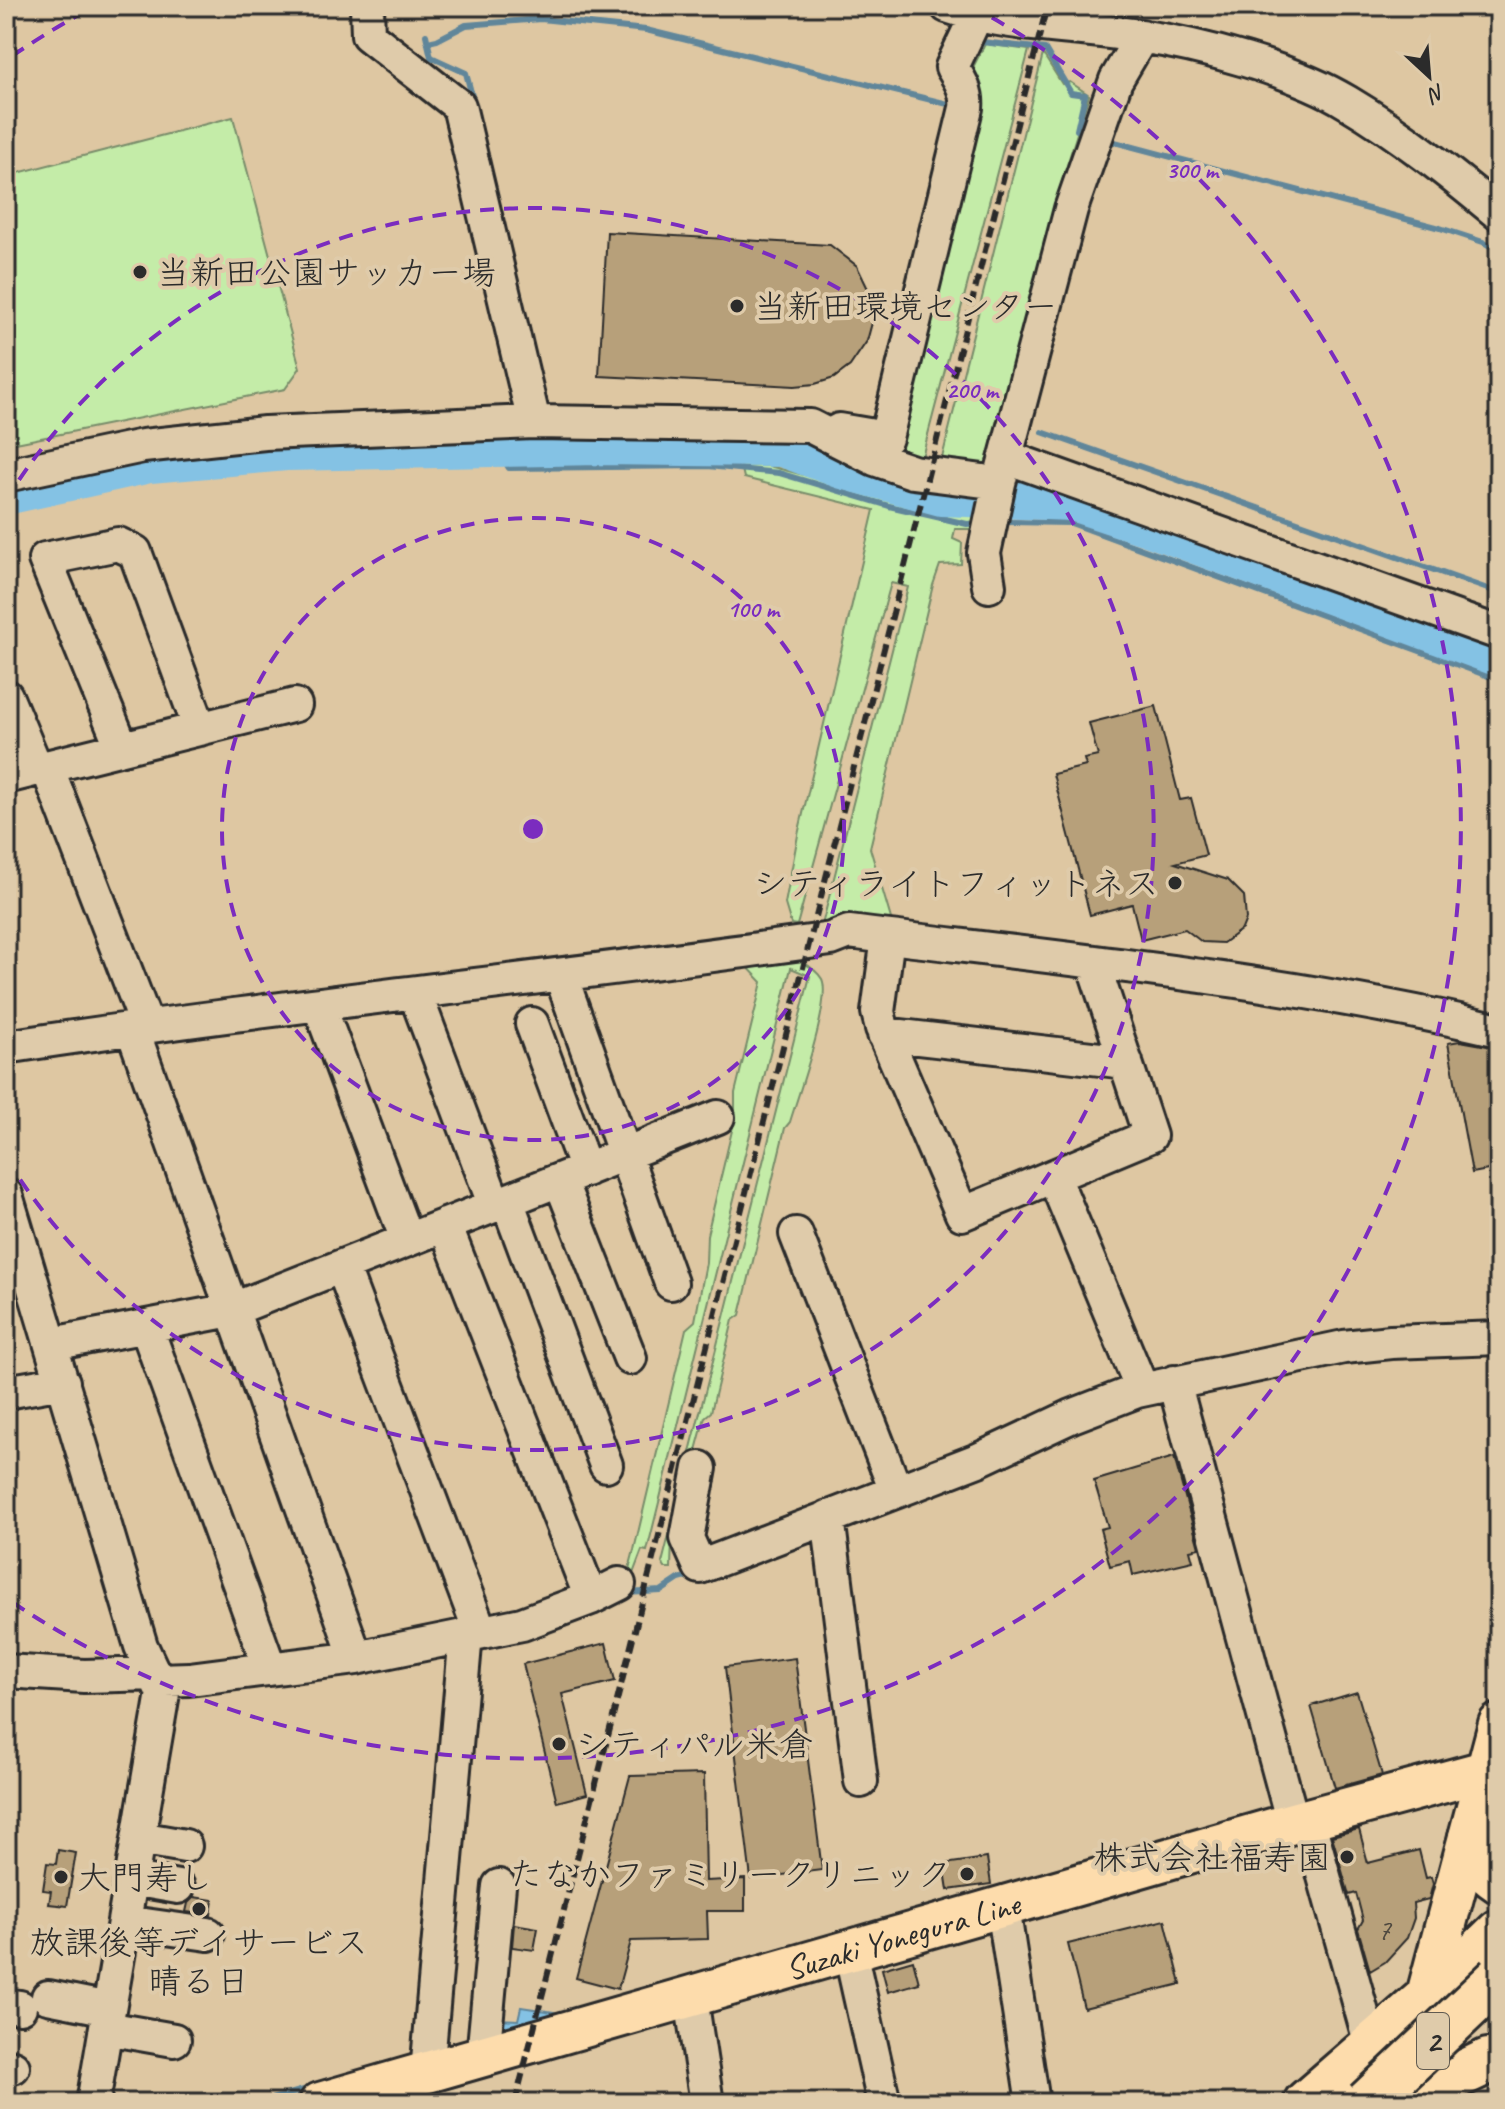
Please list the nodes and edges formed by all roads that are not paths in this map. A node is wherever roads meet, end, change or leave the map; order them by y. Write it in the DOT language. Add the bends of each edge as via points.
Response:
graph roads {
  1 [pos="367,6"];
  2 [pos="961,11"];
  3 [pos="1142,36"];
  4 [pos="1499,214"];
  5 [pos="543,422"];
  6 [pos="810,426"];
  7 [pos="6,475"];
  8 [pos="1001,476"];
  9 [pos="989,586"];
  10 [pos="1499,633"];
  11 [pos="6,696"];
  12 [pos="295,705"];
  13 [pos="200,729"];
  14 [pos="122,748"];
  15 [pos="42,769"];
  16 [pos="6,777"];
  17 [pos="888,937"];
  18 [pos="1093,963"];
  19 [pos="561,976"];
  20 [pos="415,993"];
  21 [pos="319,1005"];
  22 [pos="532,1024"];
  23 [pos="140,1027"];
  24 [pos="1499,1030"];
  25 [pos="884,1034"];
  26 [pos="6,1047"];
  27 [pos="1126,1062"];
  28 [pos="718,1117"];
  29 [pos="625,1154"];
  30 [pos="573,1175"];
  31 [pos="1054,1177"];
  32 [pos="6,1195"];
  33 [pos="501,1203"];
  34 [pos="445,1225"];
  35 [pos="796,1234"];
  36 [pos="407,1240"];
  37 [pos="342,1266"];
  38 [pos="671,1283"];
  39 [pos="231,1310"];
  40 [pos="146,1326"];
  41 [pos="1499,1338"];
  42 [pos="52,1344"];
  43 [pos="630,1358"];
  44 [pos="63,1382"];
  45 [pos="1142,1389"];
  46 [pos="1176,1389"];
  47 [pos="6,1392"];
  48 [pos="606,1465"];
  49 [pos="700,1468"];
  50 [pos="896,1491"];
  51 [pos="828,1523"];
  52 [pos="473,1632"];
  53 [pos="356,1658"];
  54 [pos="270,1669"];
  55 [pos="6,1671"];
  56 [pos="157,1677"];
  57 [pos="1499,1724"];
  58 [pos="1492,1769"];
  59 [pos="861,1781"];
  60 [pos="1301,1821"];
  61 [pos="1469,1837"];
  62 [pos="139,1838"];
  63 [pos="185,1846"];
  64 [pos="132,1879"];
  65 [pos="1499,1883"];
  66 [pos="499,1886"];
  67 [pos="178,1887"];
  68 [pos="1003,1907"];
  69 [pos="124,1922"];
  70 [pos="1499,1932"];
  71 [pos="208,1934"];
  72 [pos="850,1951"];
  73 [pos="1499,1978"];
  74 [pos="691,1998"];
  75 [pos="25,2003"];
  76 [pos="1499,2014"];
  77 [pos="108,2018"];
  78 [pos="174,2040"];
  79 [pos="1403,2041"];
  80 [pos="484,2045"];
  81 [pos="1494,2056"];
  82 [pos="428,2061"];
  83 [pos="93,2103"];
  84 [pos="320,2103"];
  85 [pos="707,2103"];
  86 [pos="884,2103"];
  87 [pos="1033,2103"];
  88 [pos="1306,2103"];
  89 [pos="1360,2103"];
  90 [pos="1367,2103"];
  91 [pos="1441,2103"];
  92 [pos="1451,2103"];
  1 -- 5 [label="street" via="368,35 459,106"];
  2 -- 3 [label="street"];
  2 -- 6 [label="street" via="952,67 967,98 966,108 886,438"];
  3 -- 4 [label="street" via="1307,82 1385,128"];
  3 -- 8 [label="street" via="1116,80 1071,209"];
  5 -- 6 [label="street"];
  5 -- 7 [label="street" via="265,433 143,446"];
  6 -- 8 [label="street" via="913,472"];
  8 -- 9 [label="street" via="984,553"];
  8 -- 10 [label="street"];
  11 -- 15 [label="street"];
  12 -- 13 [label="street"];
  13 -- 14 [label="street"];
  13 -- 14 [label="street" via="135,552 118,544 45,559"];
  14 -- 15 [label="street"];
  15 -- 16 [label="street"];
  15 -- 23 [label="street"];
  17 -- 18 [label="street"];
  17 -- 19 [label="street" via="849,932 831,939"];
  17 -- 25 [label="street" via="878,1012"];
  18 -- 24 [label="street" via="1300,989"];
  18 -- 27 [label="street"];
  19 -- 20 [label="street"];
  19 -- 29 [label="street"];
  20 -- 21 [label="street"];
  20 -- 33 [label="street"];
  21 -- 23 [label="street"];
  21 -- 36 [label="street"];
  22 -- 30 [label="street"];
  23 -- 26 [label="street"];
  23 -- 39 [label="street"];
  25 -- 27 [label="street"];
  25 -- 31 [label="street" via="962,1214"];
  27 -- 31 [label="street" via="1150,1136"];
  28 -- 29 [label="street"];
  29 -- 30 [label="street"];
  29 -- 38 [label="street"];
  30 -- 33 [label="street"];
  30 -- 43 [label="street"];
  31 -- 45 [label="street"];
  32 -- 42 [label="street"];
  33 -- 34 [label="street"];
  33 -- 48 [label="street"];
  34 -- 36 [label="street"];
  34 -- 52 [label="street" via="605,1591 522,1624"];
  35 -- 50 [label="street"];
  36 -- 37 [label="street"];
  37 -- 39 [label="street"];
  37 -- 52 [label="street"];
  39 -- 40 [label="street"];
  39 -- 53 [label="street"];
  40 -- 42 [label="street"];
  40 -- 54 [label="street"];
  41 -- 46 [label="street" via="1344,1347"];
  42 -- 44 [label="street"];
  44 -- 47 [label="street"];
  44 -- 56 [label="street" via="141,1646"];
  45 -- 46 [label="street"];
  45 -- 50 [label="street"];
  46 -- 60 [label="street"];
  49 -- 51 [label="street" via="687,1538 700,1567"];
  50 -- 51 [label="street"];
  51 -- 59 [label="street"];
  52 -- 53 [label="street"];
  52 -- 82 [label="street"];
  53 -- 54 [label="street"];
  54 -- 56 [label="street" via="189,1679"];
  55 -- 56 [label="street"];
  56 -- 62 [label="street" via="163,1693"];
  57 -- 58 [label="main road"];
  58 -- 60 [label="main road, Suzaki Yonegura Line"];
  58 -- 61 [label="main road"];
  60 -- 68 [label="main road, Suzaki Yonegura Line"];
  60 -- 79 [label="street"];
  61 -- 65 [label="main road" via="1474,1859"];
  61 -- 79 [label="main road"];
  62 -- 63 [label="street"];
  62 -- 64 [label="street"];
  64 -- 67 [label="street"];
  64 -- 69 [label="street"];
  66 -- 80 [label="street"];
  68 -- 72 [label="main road, Suzaki Yonegura Line"];
  68 -- 87 [label="street"];
  69 -- 71 [label="street"];
  69 -- 77 [label="street"];
  70 -- 79 [label="highway"];
  72 -- 74 [label="main road, Suzaki Yonegura Line"];
  72 -- 86 [label="street"];
  73 -- 90 [label="highway, 2, bridge"];
  74 -- 80 [label="main road, Suzaki Yonegura Line"];
  74 -- 85 [label="street"];
  75 -- 77 [label="street"];
  76 -- 79 [label="highway, 2"];
  77 -- 78 [label="street"];
  77 -- 83 [label="street"];
  79 -- 81 [label="highway" via="1409,2075 1427,2082"];
  79 -- 88 [label="highway"];
  79 -- 89 [label="main road"];
  80 -- 82 [label="main road, Suzaki Yonegura Line"];
  81 -- 91 [label="highway"];
  81 -- 92 [label="main road"];
  82 -- 84 [label="main road, Suzaki Yonegura Line"];
}
